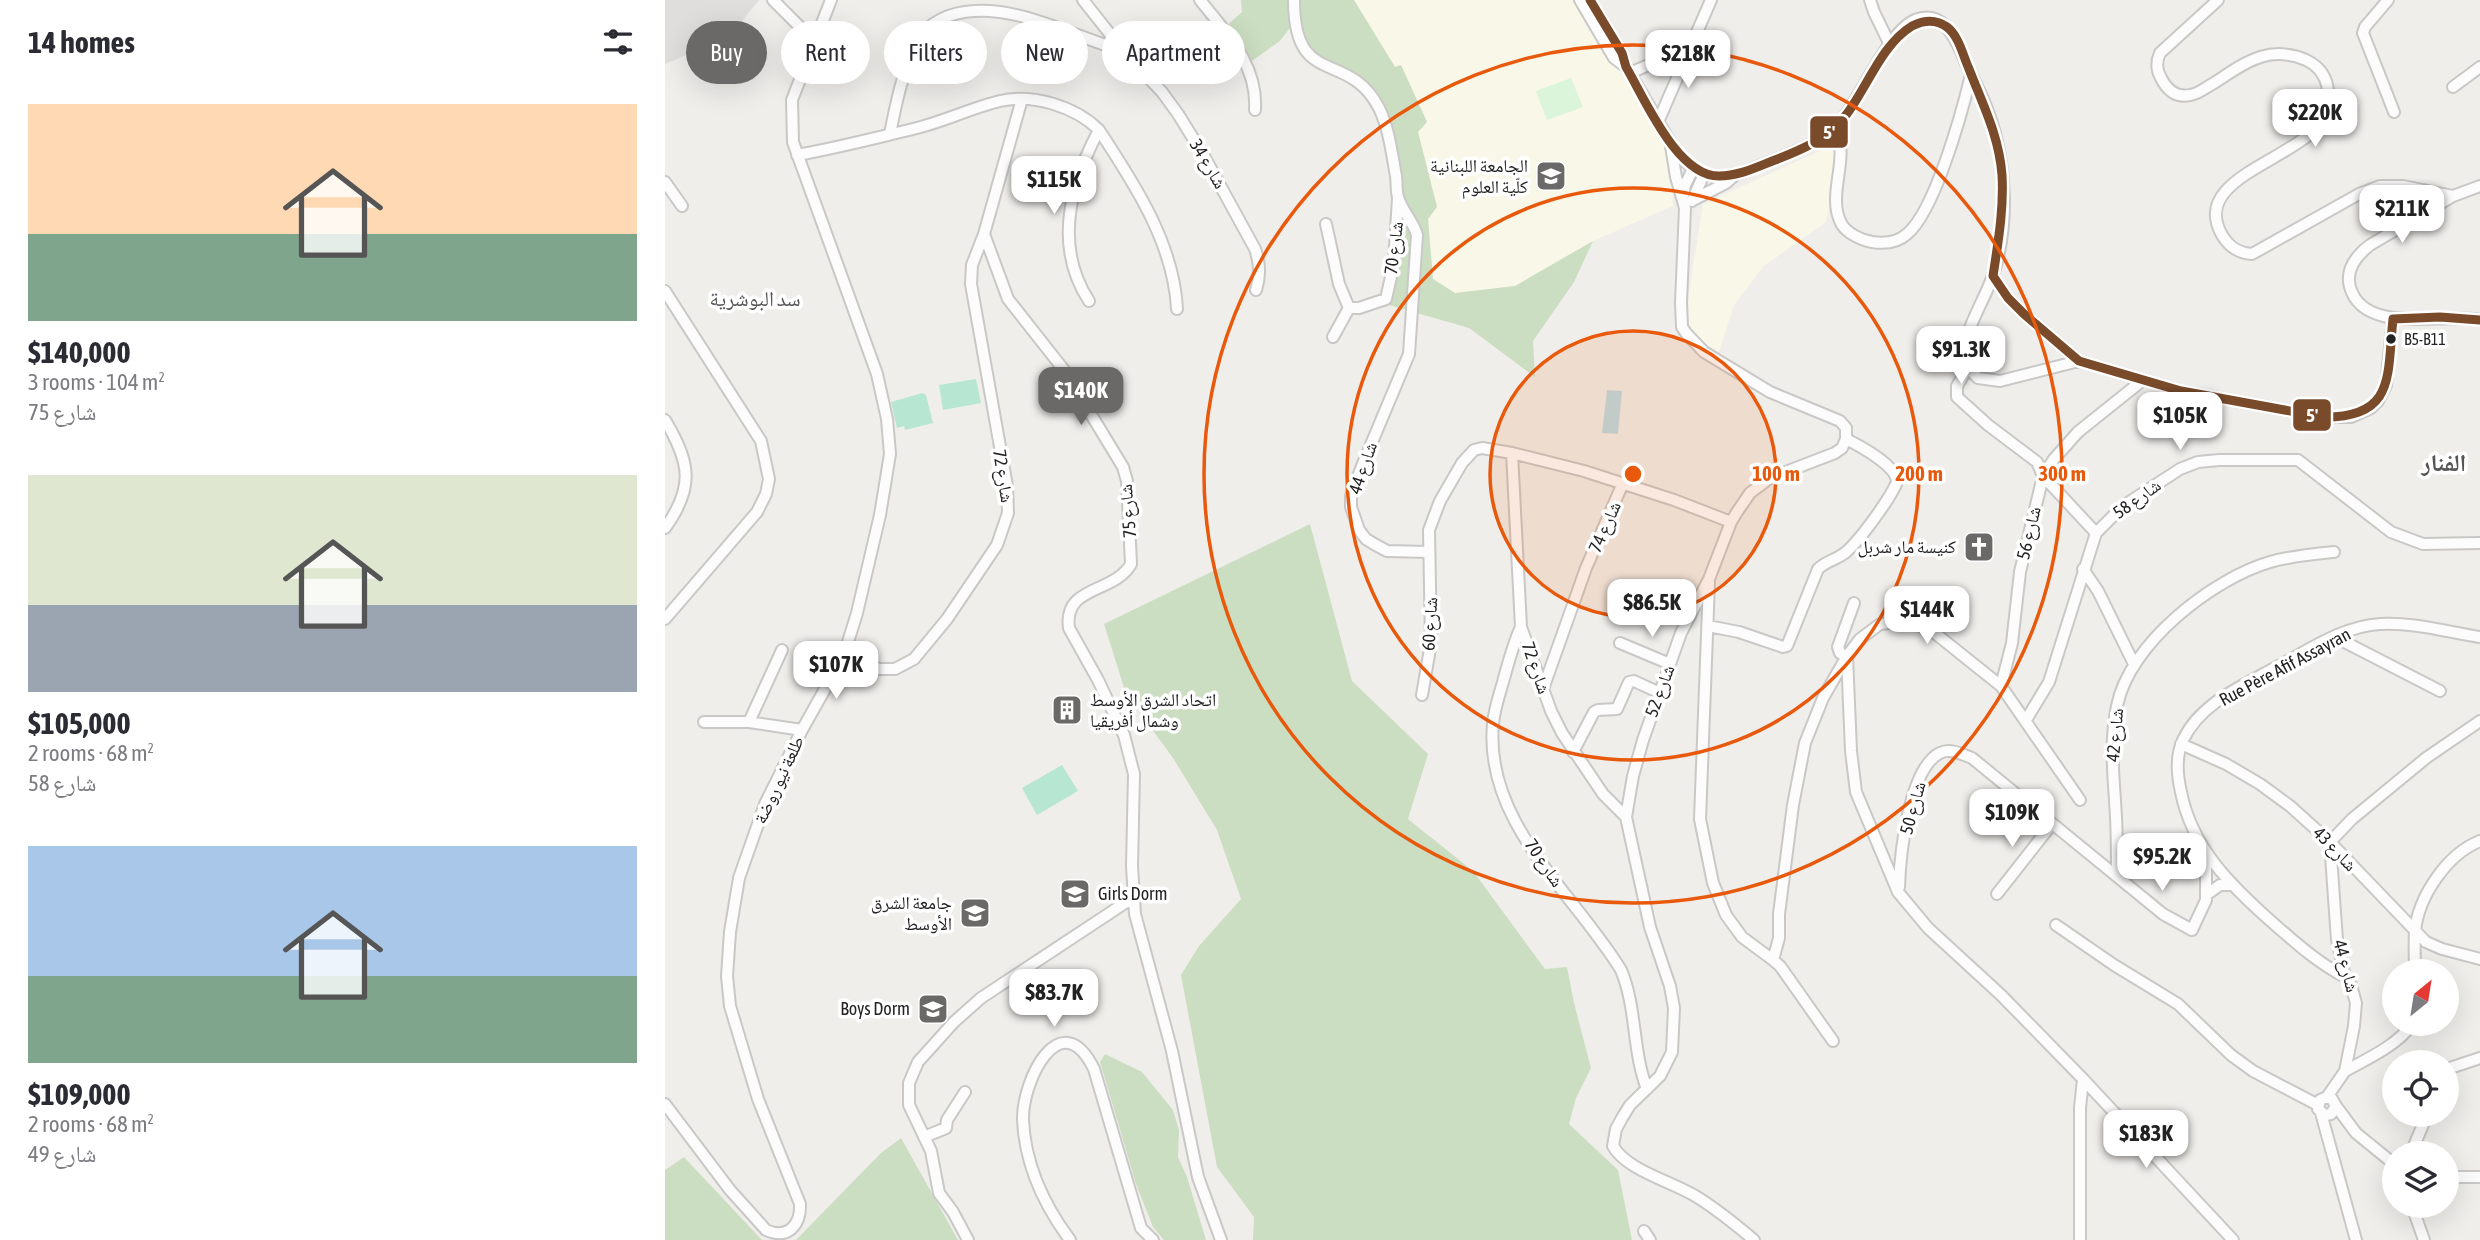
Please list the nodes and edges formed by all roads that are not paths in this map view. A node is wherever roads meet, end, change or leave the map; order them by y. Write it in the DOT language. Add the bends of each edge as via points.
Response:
graph roads {
  1 [pos="773,0"];
  2 [pos="831,0"];
  3 [pos="1083,0"];
  4 [pos="1200,0"];
  5 [pos="1294,0"];
  6 [pos="1580,0"];
  7 [pos="1590,0"];
  8 [pos="1870,0"];
  9 [pos="2218,0"];
  10 [pos="2388,0"];
  11 [pos="1709,2"];
  12 [pos="794,21"];
  13 [pos="822,21"];
  14 [pos="1102,24"];
  15 [pos="1102,44"];
  16 [pos="1890,44"];
  17 [pos="1690,47"];
  18 [pos="2480,66"];
  19 [pos="1628,70"];
  20 [pos="1971,75"];
  21 [pos="798,84"];
  22 [pos="1155,84"];
  23 [pos="2453,87"];
  24 [pos="1022,99"];
  25 [pos="1001,101"];
  26 [pos="1255,110"];
  27 [pos="2394,112"];
  28 [pos="1017,117"];
  29 [pos="1658,122"];
  30 [pos="1835,128"];
  31 [pos="1099,130"];
  32 [pos="890,134"];
  33 [pos="1671,146"];
  34 [pos="797,155"];
  35 [pos="1693,169"];
  36 [pos="1704,174"];
  37 [pos="1735,175"];
  38 [pos="665,181"];
  39 [pos="2480,186"];
  40 [pos="2453,197"];
  41 [pos="1398,198"];
  42 [pos="1687,202"];
  43 [pos="683,206"];
  44 [pos="1326,224"];
  45 [pos="984,234"];
  46 [pos="1993,276"];
  47 [pos="1256,290"];
  48 [pos="665,291"];
  49 [pos="1089,300"];
  50 [pos="1349,308"];
  51 [pos="665,309"];
  52 [pos="1177,309"];
  53 [pos="683,319"];
  54 [pos="2393,319"];
  55 [pos="2480,320"];
  56 [pos="1333,337"];
  57 [pos="2079,361"];
  58 [pos="1967,369"];
  59 [pos="2143,380"];
  60 [pos="665,420"];
  61 [pos="1846,439"];
  62 [pos="1512,453"];
  63 [pos="2043,476"];
  64 [pos="1623,483"];
  65 [pos="1731,522"];
  66 [pos="665,528"];
  67 [pos="2096,533"];
  68 [pos="2480,543"];
  69 [pos="1429,552"];
  70 [pos="2333,552"];
  71 [pos="2083,569"];
  72 [pos="1709,579"];
  73 [pos="1853,603"];
  74 [pos="665,619"];
  75 [pos="1708,626"];
  76 [pos="1521,627"];
  77 [pos="2335,637"];
  78 [pos="2480,637"];
  79 [pos="1620,643"];
  80 [pos="782,650"];
  81 [pos="844,655"];
  82 [pos="1847,656"];
  83 [pos="2134,663"];
  84 [pos="1670,664"];
  85 [pos="2000,686"];
  86 [pos="1543,689"];
  87 [pos="2440,691"];
  88 [pos="1660,693"];
  89 [pos="1422,695"];
  90 [pos="2026,720"];
  91 [pos="2480,721"];
  92 [pos="704,722"];
  93 [pos="749,722"];
  94 [pos="801,730"];
  95 [pos="2181,744"];
  96 [pos="1573,752"];
  97 [pos="2080,800"];
  98 [pos="1626,817"];
  99 [pos="2052,824"];
  100 [pos="2480,841"];
  101 [pos="2330,842"];
  102 [pos="2206,854"];
  103 [pos="2117,876"];
  104 [pos="2232,885"];
  105 [pos="1898,892"];
  106 [pos="1997,894"];
  107 [pos="2206,895"];
  108 [pos="1134,897"];
  109 [pos="1116,908"];
  110 [pos="1135,914"];
  111 [pos="2056,925"];
  112 [pos="2415,930"];
  113 [pos="2415,959"];
  114 [pos="2480,959"];
  115 [pos="1773,960"];
  116 [pos="2345,977"];
  117 [pos="2400,1036"];
  118 [pos="1833,1041"];
  119 [pos="2480,1058"];
  120 [pos="2459,1065"];
  121 [pos="2345,1071"];
  122 [pos="2083,1079"];
  123 [pos="1647,1089"];
  124 [pos="965,1092"];
  125 [pos="665,1104"];
  126 [pos="2325,1105"];
  127 [pos="924,1137"];
  128 [pos="2382,1156"];
  129 [pos="2459,1177"];
  130 [pos="2480,1177"];
  131 [pos="2416,1218"];
  132 [pos="968,1240"];
  133 [pos="1070,1240"];
  134 [pos="1153,1240"];
  135 [pos="1221,1240"];
  136 [pos="1754,1240"];
  137 [pos="2080,1240"];
  138 [pos="2233,1240"];
  139 [pos="2356,1240"];
  140 [pos="2424,1240"];
  1 -- 12 [label="street"];
  2 -- 13 [label="street, طلعة نيو روضة"];
  3 -- 14 [label="street, شارع 34"];
  4 -- 26 [label="street" via="1247,64 1254,83"];
  5 -- 41 [label="street, شارع 44" via="1295,29 1307,55 1358,81 1380,111"];
  6 -- 19 [label="street" via="1614,58"];
  7 -- 19 [label="street"];
  8 -- 16 [label="street"];
  9 -- 40 [label="street" via="2157,59 2158,72 2172,92 2197,93 2271,53 2310,62 2329,89 2328,111 2312,133 2221,194 2215,213 2220,232 2232,248 2252,254 2380,186"];
  10 -- 27 [label="street" via="2363,33"];
  11 -- 17 [label="street"];
  15 -- 32 [label="street, شارع 34" via="1010,10 977,4 954,9 932,21 917,41"];
  16 -- 20 [label="street" via="1914,20 1935,19 1952,32"];
  16 -- 30 [label="street"];
  17 -- 19 [label="street"];
  17 -- 29 [label="street"];
  18 -- 23 [label="street"];
  19 -- 29 [label="street"];
  20 -- 30 [label="street" via="1929,201 1908,234 1892,243 1861,239 1841,223 1837,211 1841,140"];
  20 -- 46 [label="street" via="1993,126 2003,170 2002,225"];
  21 -- 34 [label="street, طلعة نيو روضة" via="791,124"];
  22 -- 47 [label="street, شارع 34" via="1178,114 1255,249 1260,279"];
  24 -- 25 [label="street"];
  24 -- 28 [label="street"];
  24 -- 31 [label="street" via="1075,112"];
  25 -- 28 [label="street"];
  25 -- 32 [label="street"];
  28 -- 45 [label="street"];
  29 -- 33 [label="street"];
  30 -- 37 [label="street"];
  31 -- 49 [label="street" via="1077,178 1067,240 1074,274"];
  31 -- 52 [label="street" via="1149,212 1171,266"];
  32 -- 34 [label="street"];
  33 -- 35 [label="street"];
  33 -- 42 [label="street" via="1676,177"];
  34 -- 81 [label="street, طلعة نيو روضة" via="877,374 887,419 890,454 883,503"];
  35 -- 36 [label="street"];
  35 -- 42 [label="street" via="1685,185"];
  36 -- 37 [label="street"];
  36 -- 42 [label="street"];
  37 -- 42 [label="street"];
  38 -- 43 [label="street"];
  39 -- 40 [label="street"];
  40 -- 54 [label="street" via="2370,245 2352,264 2349,281 2355,297 2370,311"];
  41 -- 50 [label="street, شارع 70" via="1394,263 1386,299"];
  41 -- 69 [label="street, شارع 44" via="1417,235 1409,354 1362,466 1351,507 1359,530 1374,544 1387,551"];
  42 -- 61 [label="street" via="1681,302 1686,333 1704,352 1770,392 1840,421"];
  44 -- 50 [label="street"];
  45 -- 81 [label="street, شارع 72" via="972,265 971,284 1007,486 1004,530 947,619 914,659 895,669 879,669"];
  45 -- 108 [label="street, شارع 75" via="1009,299 1063,370 1113,449 1127,481 1131,564 1120,577 1082,595 1068,618 1125,735 1134,774"];
  46 -- 57 [label="street" via="2016,306"];
  46 -- 58 [label="street" via="1964,350"];
  48 -- 53 [label="street"];
  50 -- 56 [label="street"];
  51 -- 53 [label="street"];
  53 -- 74 [label="street" via="761,442 769,479 757,512"];
  54 -- 55 [label="street"];
  54 -- 59 [label="street" via="2383,393 2371,408 2351,417 2323,417"];
  57 -- 58 [label="street" via="2000,380 1978,377"];
  57 -- 59 [label="street"];
  58 -- 63 [label="street" via="1957,386 1957,397 2037,462"];
  59 -- 63 [label="street, شارع 56" via="2078,432"];
  60 -- 66 [label="street" via="687,475 685,493"];
  61 -- 65 [label="street, شارع 52" via="1842,448 1829,456 1770,478 1751,493"];
  61 -- 75 [label="street" via="1871,453 1898,479 1847,551 1818,569 1787,646"];
  62 -- 64 [label="street"];
  62 -- 69 [label="street" via="1482,448 1467,458 1433,515"];
  62 -- 76 [label="street, شارع 72"];
  63 -- 67 [label="street"];
  63 -- 85 [label="street, شارع 56"];
  64 -- 65 [label="street"];
  64 -- 86 [label="street, شارع 74" via="1586,568"];
  65 -- 72 [label="street, شارع 52"];
  67 -- 68 [label="street, شارع 58" via="2130,502 2198,462 2298,460 2391,532 2423,544"];
  67 -- 71 [label="street, شارع 58"];
  69 -- 89 [label="street, شارع 60" via="1431,643"];
  70 -- 83 [label="street, شارع 42" via="2270,562 2225,582 2166,626"];
  71 -- 83 [label="street"];
  71 -- 90 [label="street, شارع 58" via="2049,682"];
  72 -- 75 [label="street"];
  72 -- 84 [label="street, شارع 52"];
  73 -- 82 [label="street, شارع 50" via="1838,647"];
  75 -- 115 [label="street" via="1700,819 1719,901 1742,937"];
  76 -- 86 [label="street, شارع 72"];
  76 -- 123 [label="street, شارع 70" via="1493,721 1496,773 1512,816 1621,970"];
  77 -- 78 [label="street, Rue Père Afif Assayran" via="2380,624"];
  77 -- 87 [label="street"];
  77 -- 95 [label="street, Rue Père Afif Assayran" via="2227,694 2194,722"];
  79 -- 84 [label="street"];
  80 -- 93 [label="street"];
  81 -- 94 [label="street, طلعة نيو روضة"];
  82 -- 85 [label="street" via="1880,624 1908,621 1947,641"];
  82 -- 105 [label="street, شارع 50" via="1856,792"];
  82 -- 115 [label="street" via="1805,743"];
  83 -- 103 [label="street, شارع 42" via="2117,703 2113,735"];
  84 -- 88 [label="street, شارع 52"];
  85 -- 90 [label="street"];
  86 -- 96 [label="street, شارع 72"];
  88 -- 96 [label="street" via="1629,682 1617,709 1591,715"];
  88 -- 98 [label="street, شارع 52" via="1633,776"];
  90 -- 97 [label="street"];
  91 -- 101 [label="street" via="2426,758"];
  92 -- 93 [label="street"];
  93 -- 94 [label="street"];
  94 -- 125 [label="street, طلعة نيو روضة" via="765,804 739,878 727,976 732,1015 758,1099 800,1204 799,1222 782,1233 766,1230"];
  95 -- 101 [label="street, شارع 43" via="2260,784"];
  95 -- 102 [label="street" via="2178,780 2184,808"];
  96 -- 98 [label="street, شارع 72"];
  98 -- 123 [label="street, شارع 52" via="1650,927 1674,1007 1672,1052"];
  99 -- 103 [label="street, شارع 50"];
  99 -- 105 [label="street, شارع 50" via="1972,758 1952,751 1939,754 1916,785"];
  99 -- 106 [label="street"];
  100 -- 112 [label="street" via="2447,864 2419,910"];
  101 -- 112 [label="street, شارع 43"];
  101 -- 116 [label="street, شارع 44" via="2337,940"];
  102 -- 104 [label="street"];
  102 -- 107 [label="street, شارع 50"];
  103 -- 107 [label="street, شارع 50" via="2163,914 2192,930"];
  104 -- 107 [label="street" via="2220,885"];
  104 -- 116 [label="street" via="2303,950"];
  105 -- 122 [label="street" via="1928,928"];
  108 -- 109 [label="street"];
  108 -- 110 [label="street"];
  109 -- 110 [label="street"];
  109 -- 127 [label="street" via="981,998 918,1062 909,1083 909,1105"];
  110 -- 135 [label="street" via="1172,1051 1198,1177"];
  111 -- 126 [label="street" via="2178,1004 2253,1071"];
  112 -- 113 [label="street"];
  112 -- 114 [label="street, شارع 43" via="2426,942"];
  115 -- 118 [label="street"];
  116 -- 121 [label="street, شارع 44" via="2356,1003"];
  117 -- 121 [label="street"];
  119 -- 120 [label="street"];
  121 -- 126 [label="street, شارع 44"];
  122 -- 137 [label="street"];
  122 -- 138 [label="street"];
  123 -- 136 [label="street, شارع 52" via="1630,1105 1616,1129 1613,1146 1619,1156 1694,1195"];
  124 -- 127 [label="street" via="946,1128"];
  126 -- 128 [label="street"];
  126 -- 139 [label="street"];
  127 -- 132 [label="street" via="939,1193"];
  129 -- 130 [label="street"];
  131 -- 140 [label="street"];
  133 -- 134 [label="street" via="1056,1222 1030,1167 1023,1119 1034,1070 1047,1052 1058,1044 1071,1043 1081,1048 1094,1069 1142,1228"];
}
